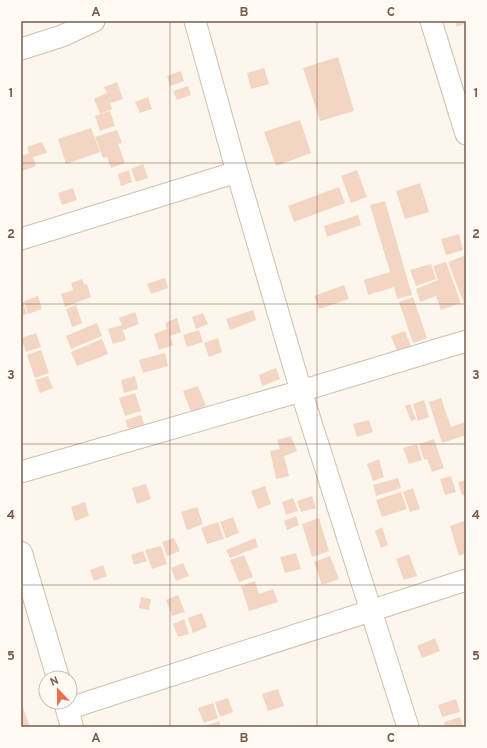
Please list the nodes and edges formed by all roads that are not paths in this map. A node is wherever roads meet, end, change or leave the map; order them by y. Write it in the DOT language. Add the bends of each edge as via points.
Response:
graph roads {
  1 [pos="94,21"];
  2 [pos="195,21"];
  3 [pos="430,21"];
  4 [pos="21,49"];
  5 [pos="466,134"];
  6 [pos="236,172"];
  7 [pos="21,239"];
  8 [pos="466,341"];
  9 [pos="301,391"];
  10 [pos="21,472"];
  11 [pos="21,553"];
  12 [pos="466,580"];
  13 [pos="372,611"];
  14 [pos="56,670"];
  15 [pos="68,713"];
  16 [pos="408,727"];
  1 -- 4 [label="street" via="62,36"];
  2 -- 6 [label="street"];
  3 -- 5 [label="street"];
  6 -- 7 [label="street"];
  6 -- 9 [label="street"];
  8 -- 9 [label="street"];
  9 -- 10 [label="street"];
  9 -- 13 [label="street"];
  11 -- 14 [label="street"];
  12 -- 13 [label="street"];
  13 -- 15 [label="street"];
  13 -- 16 [label="street"];
}
